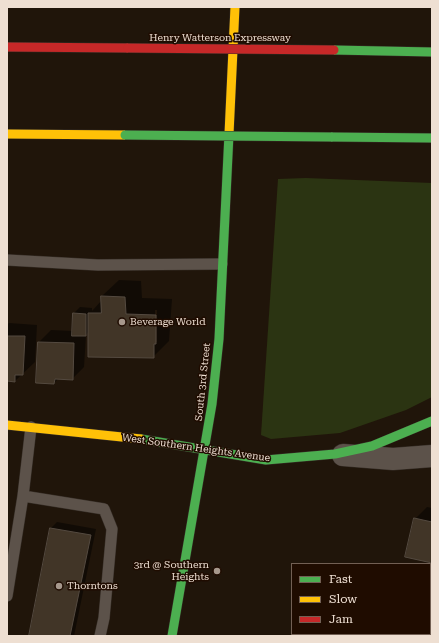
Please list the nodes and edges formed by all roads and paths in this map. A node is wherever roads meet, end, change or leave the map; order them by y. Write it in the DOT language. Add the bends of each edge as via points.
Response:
graph roads {
  1 [pos="235,7"];
  2 [pos="7,47"];
  3 [pos="432,52"];
  4 [pos="7,134"];
  5 [pos="432,138"];
  6 [pos="7,260"];
  7 [pos="222,264"];
  8 [pos="432,421"];
  9 [pos="7,425"];
  10 [pos="31,427"];
  11 [pos="205,451"];
  12 [pos="336,454"];
  13 [pos="432,456"];
  14 [pos="23,496"];
  15 [pos="7,596"];
  16 [pos="100,636"];
  17 [pos="172,636"];
  1 -- 7 [label="main road, South 3rd Street"];
  2 -- 3 [label="main road, Henry Watterson Expressway, bridge"];
  4 -- 5 [label="main road, bridge"];
  6 -- 7 [label="lane" via="98,265"];
  7 -- 11 [label="main road, South 3rd Street" via="218,339"];
  8 -- 12 [label="main road" via="390,438"];
  9 -- 10 [label="main road, West Southern Heights Avenue"];
  10 -- 11 [label="main road, West Southern Heights Avenue" via="153,440"];
  10 -- 14 [label="lane"];
  11 -- 12 [label="main road, West Southern Heights Avenue" via="266,460"];
  11 -- 17 [label="main road, South 3rd Street"];
  12 -- 13 [label="street, West Southern Heights Avenue" via="394,459"];
  14 -- 15 [label="lane"];
  14 -- 16 [label="lane" via="104,510 112,529"];
}
